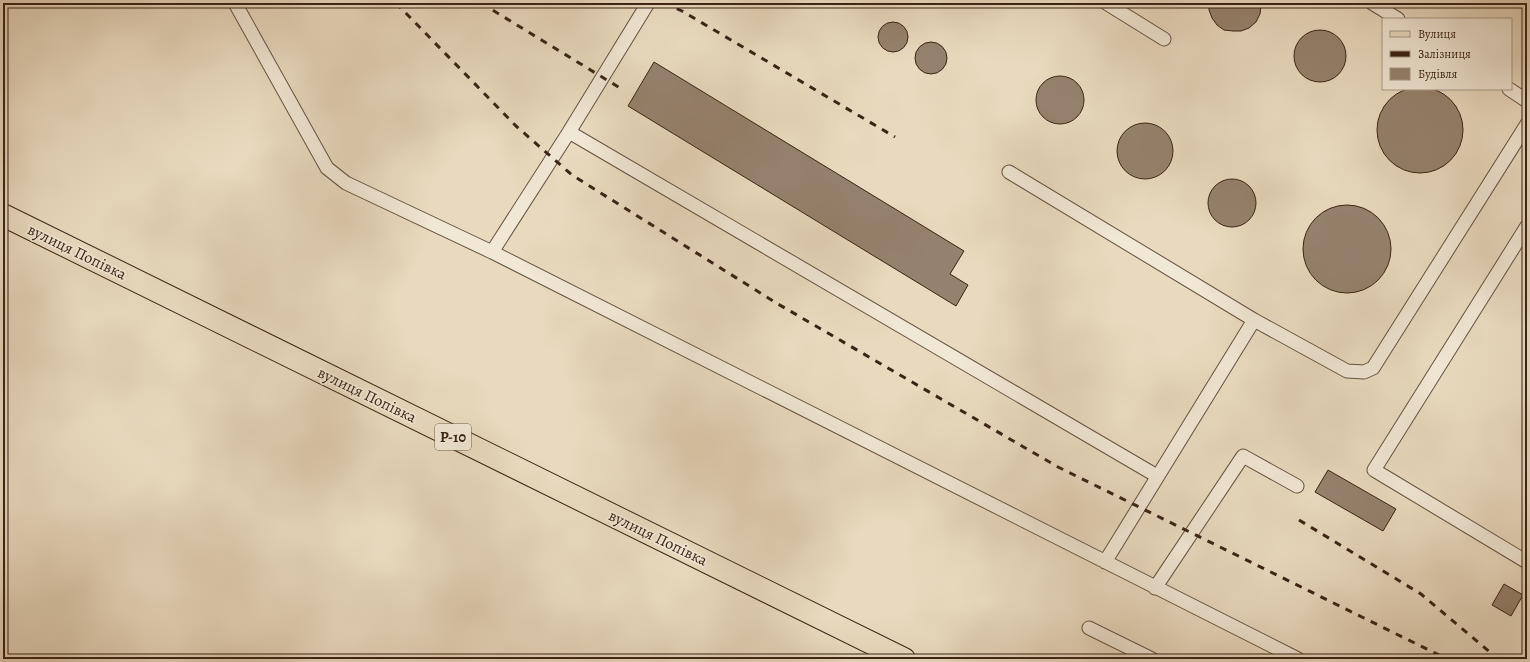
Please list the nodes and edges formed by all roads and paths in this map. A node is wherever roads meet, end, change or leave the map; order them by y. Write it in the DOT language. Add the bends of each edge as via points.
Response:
graph roads {
  1 [pos="235,3"];
  2 [pos="648,3"];
  3 [pos="1106,3"];
  4 [pos="1372,3"];
  5 [pos="1396,18"];
  6 [pos="1164,39"];
  7 [pos="1511,90"];
  8 [pos="1527,101"];
  9 [pos="1527,124"];
  10 [pos="569,132"];
  11 [pos="1009,172"];
  12 [pos="3,215"];
  13 [pos="1527,226"];
  14 [pos="492,252"];
  15 [pos="1254,320"];
  16 [pos="1157,476"];
  17 [pos="1297,486"];
  18 [pos="1105,562"];
  19 [pos="1527,562"];
  20 [pos="1155,588"];
  21 [pos="1089,628"];
  22 [pos="904,659"];
  23 [pos="1152,659"];
  24 [pos="1298,659"];
  1 -- 14 [label="lane" via="327,168 346,183"];
  2 -- 10 [label="lane"];
  3 -- 6 [label="lane"];
  4 -- 5 [label="lane"];
  7 -- 8 [label="lane"];
  9 -- 15 [label="lane" via="1373,368 1364,372 1347,371"];
  10 -- 14 [label="lane"];
  10 -- 16 [label="lane"];
  11 -- 15 [label="lane"];
  12 -- 22 [label="main road, вулиця Попівка / Р-10"];
  13 -- 19 [label="lane" via="1374,470"];
  14 -- 18 [label="lane"];
  15 -- 16 [label="lane"];
  16 -- 18 [label="lane"];
  17 -- 20 [label="lane" via="1243,456"];
  18 -- 20 [label="lane"];
  20 -- 24 [label="lane"];
  21 -- 23 [label="lane"];
}
